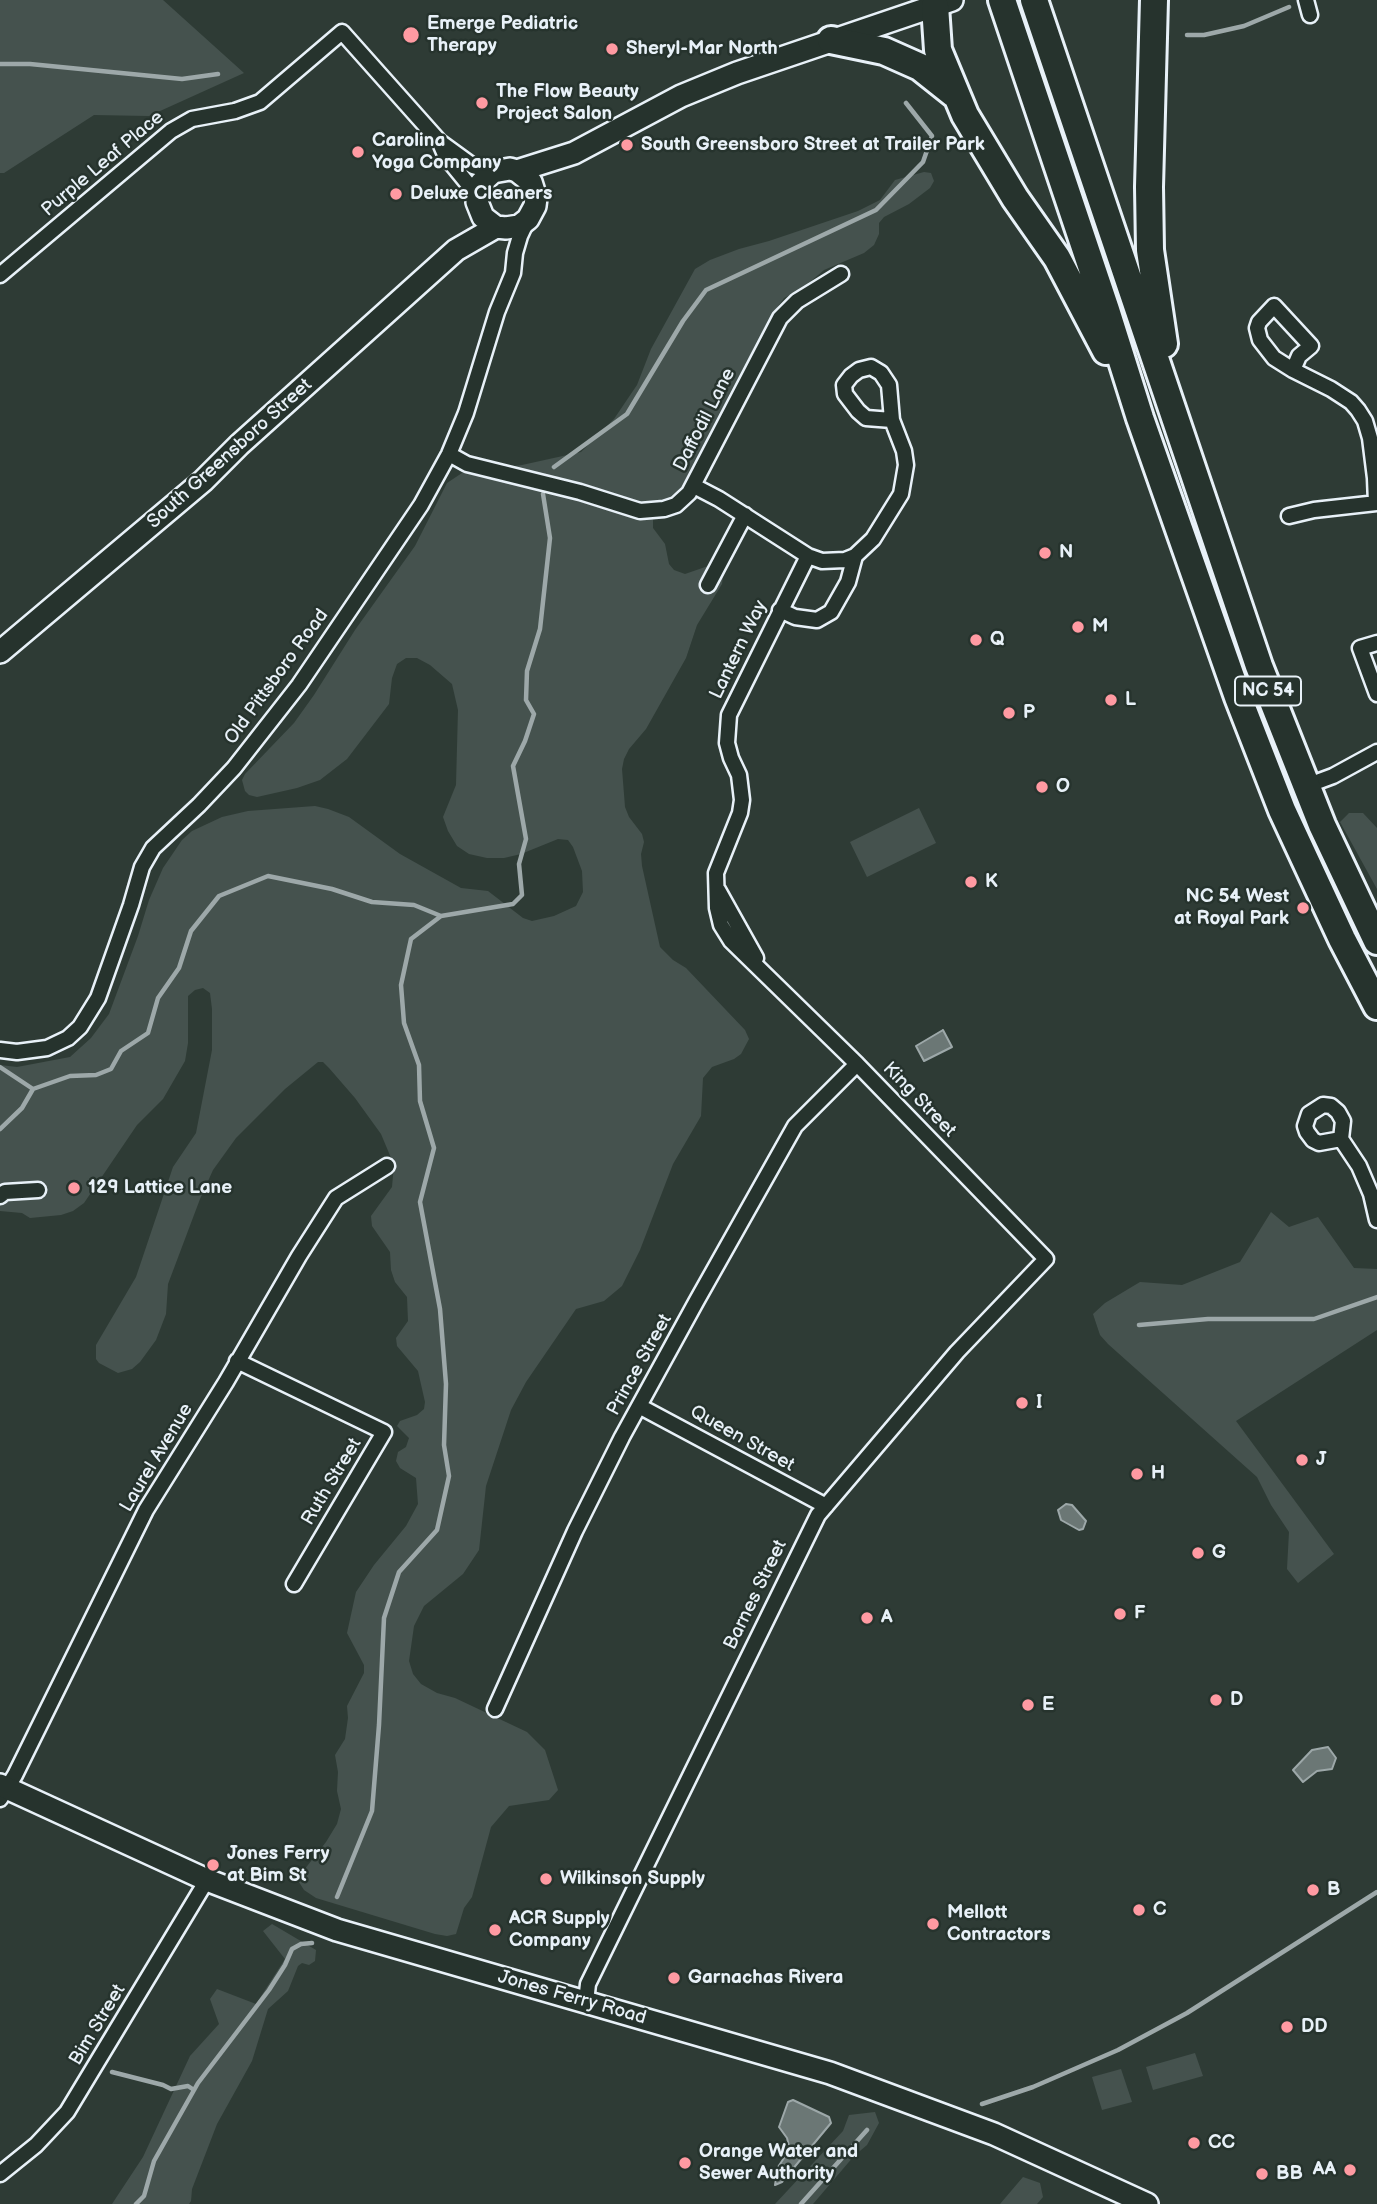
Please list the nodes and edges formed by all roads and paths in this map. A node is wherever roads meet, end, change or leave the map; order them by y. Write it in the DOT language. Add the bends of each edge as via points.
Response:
graph roads {
  1 [pos="1002,0"];
  2 [pos="1034,0"];
  3 [pos="1154,0"];
  4 [pos="1306,0"];
  5 [pos="940,2"];
  6 [pos="1310,15"];
  7 [pos="831,40"];
  8 [pos="956,95"];
  9 [pos="440,142"];
  10 [pos="574,153"];
  11 [pos="517,171"];
  12 [pos="492,172"];
  13 [pos="477,198"];
  14 [pos="536,198"];
  15 [pos="528,219"];
  16 [pos="499,227"];
  17 [pos="456,250"];
  18 [pos="515,253"];
  19 [pos="2,268"];
  20 [pos="841,274"];
  21 [pos="1293,370"];
  22 [pos="1140,418"];
  23 [pos="891,420"];
  24 [pos="1180,432"];
  25 [pos="449,454"];
  26 [pos="694,486"];
  27 [pos="1376,503"];
  28 [pos="745,515"];
  29 [pos="1289,516"];
  30 [pos="807,556"];
  31 [pos="855,556"];
  32 [pos="708,585"];
  33 [pos="780,610"];
  34 [pos="1377,643"];
  35 [pos="1221,650"];
  36 [pos="0,652"];
  37 [pos="1377,694"];
  38 [pos="1377,751"];
  39 [pos="1306,786"];
  40 [pos="1282,810"];
  41 [pos="1377,941"];
  42 [pos="1377,959"];
  43 [pos="762,970"];
  44 [pos="1377,1006"];
  45 [pos="0,1050"];
  46 [pos="858,1064"];
  47 [pos="1341,1139"];
  48 [pos="387,1166"];
  49 [pos="38,1190"];
  50 [pos="0,1196"];
  51 [pos="1377,1220"];
  52 [pos="1046,1259"];
  53 [pos="237,1362"];
  54 [pos="639,1406"];
  55 [pos="826,1506"];
  56 [pos="294,1584"];
  57 [pos="495,1709"];
  58 [pos="2,1791"];
  59 [pos="207,1880"];
  60 [pos="586,2003"];
  61 [pos="0,2174"];
  62 [pos="1147,2204"];
  1 -- 22 [label="highway, NC 54"];
  2 -- 24 [label="highway, NC 54"];
  3 -- 24 [label="highway" via="1150,250"];
  4 -- 6 [label="street"];
  5 -- 7 [label="main road"];
  5 -- 8 [label="highway" via="938,50"];
  7 -- 8 [label="highway" via="884,51 920,68"];
  7 -- 10 [label="main road" via="681,96"];
  8 -- 22 [label="highway" via="1073,286"];
  9 -- 12 [label="street" via="473,166"];
  9 -- 13 [label="street" via="446,158"];
  9 -- 19 [label="street, Purple Leaf Place" via="342,32 260,102 192,119 171,131"];
  10 -- 11 [label="main road"];
  10 -- 14 [label="main road"];
  11 -- 12 [label="main road"];
  11 -- 14 [label="main road" via="531,182"];
  12 -- 13 [label="main road" via="481,183"];
  13 -- 16 [label="main road" via="483,217"];
  13 -- 17 [label="main road, South Greensboro Street"];
  14 -- 15 [label="main road"];
  15 -- 16 [label="main road" via="519,226"];
  15 -- 18 [label="street, Old Pittsboro Road"];
  16 -- 17 [label="main road, South Greensboro Street"];
  16 -- 18 [label="street"];
  17 -- 36 [label="main road, South Greensboro Street" via="203,481"];
  18 -- 25 [label="street, Old Pittsboro Road" via="513,273"];
  20 -- 26 [label="street, Daffodil Lane" via="797,301 780,318"];
  21 -- 27 [label="street" via="1350,402 1365,421"];
  22 -- 35 [label="highway, NC 54"];
  23 -- 31 [label="street" via="904,451 905,480 873,539"];
  24 -- 39 [label="highway, NC 54" via="1243,622"];
  25 -- 26 [label="street, Daffodil Lane" via="467,464 640,511 676,505"];
  25 -- 45 [label="street, Old Pittsboro Road" via="421,505 299,685 234,768 153,848 142,867 98,998 80,1027 47,1048"];
  26 -- 28 [label="street"];
  27 -- 29 [label="street"];
  28 -- 30 [label="street"];
  28 -- 32 [label="street"];
  30 -- 31 [label="street" via="834,561"];
  30 -- 33 [label="street, Lantern Way"];
  31 -- 33 [label="street" via="848,582 831,612 817,620"];
  33 -- 43 [label="street, Lantern Way" via="729,715 727,743 742,800 716,873 716,886"];
  34 -- 37 [label="street" via="1360,648"];
  35 -- 39 [label="highway" via="1282,769 1289,779"];
  35 -- 40 [label="highway, NC 54"];
  38 -- 39 [label="street"];
  39 -- 41 [label="highway, NC 54"];
  40 -- 42 [label="highway" via="1308,833"];
  40 -- 44 [label="highway, NC 54"];
  43 -- 46 [label="street, King Street"];
  46 -- 52 [label="street, King Street"];
  46 -- 54 [label="street, Prince Street" via="795,1126"];
  47 -- 51 [label="street" via="1359,1166"];
  48 -- 53 [label="street, Laurel Avenue" via="336,1198"];
  49 -- 50 [label="street"];
  52 -- 55 [label="street, Barnes Street" via="957,1352"];
  53 -- 56 [label="street, Ruth Street" via="384,1432"];
  53 -- 58 [label="street, Laurel Avenue" via="146,1510"];
  54 -- 55 [label="street, Queen Street"];
  54 -- 57 [label="street, Prince Street" via="575,1531"];
  55 -- 60 [label="street, Barnes Street" via="791,1567 588,1984"];
  58 -- 59 [label="main road, Jones Ferry Road"];
  59 -- 60 [label="main road, Jones Ferry Road" via="337,1930"];
  59 -- 61 [label="street, Bim Street" via="67,2112"];
  60 -- 62 [label="main road, Jones Ferry Road" via="890,2094 994,2134"];
}
